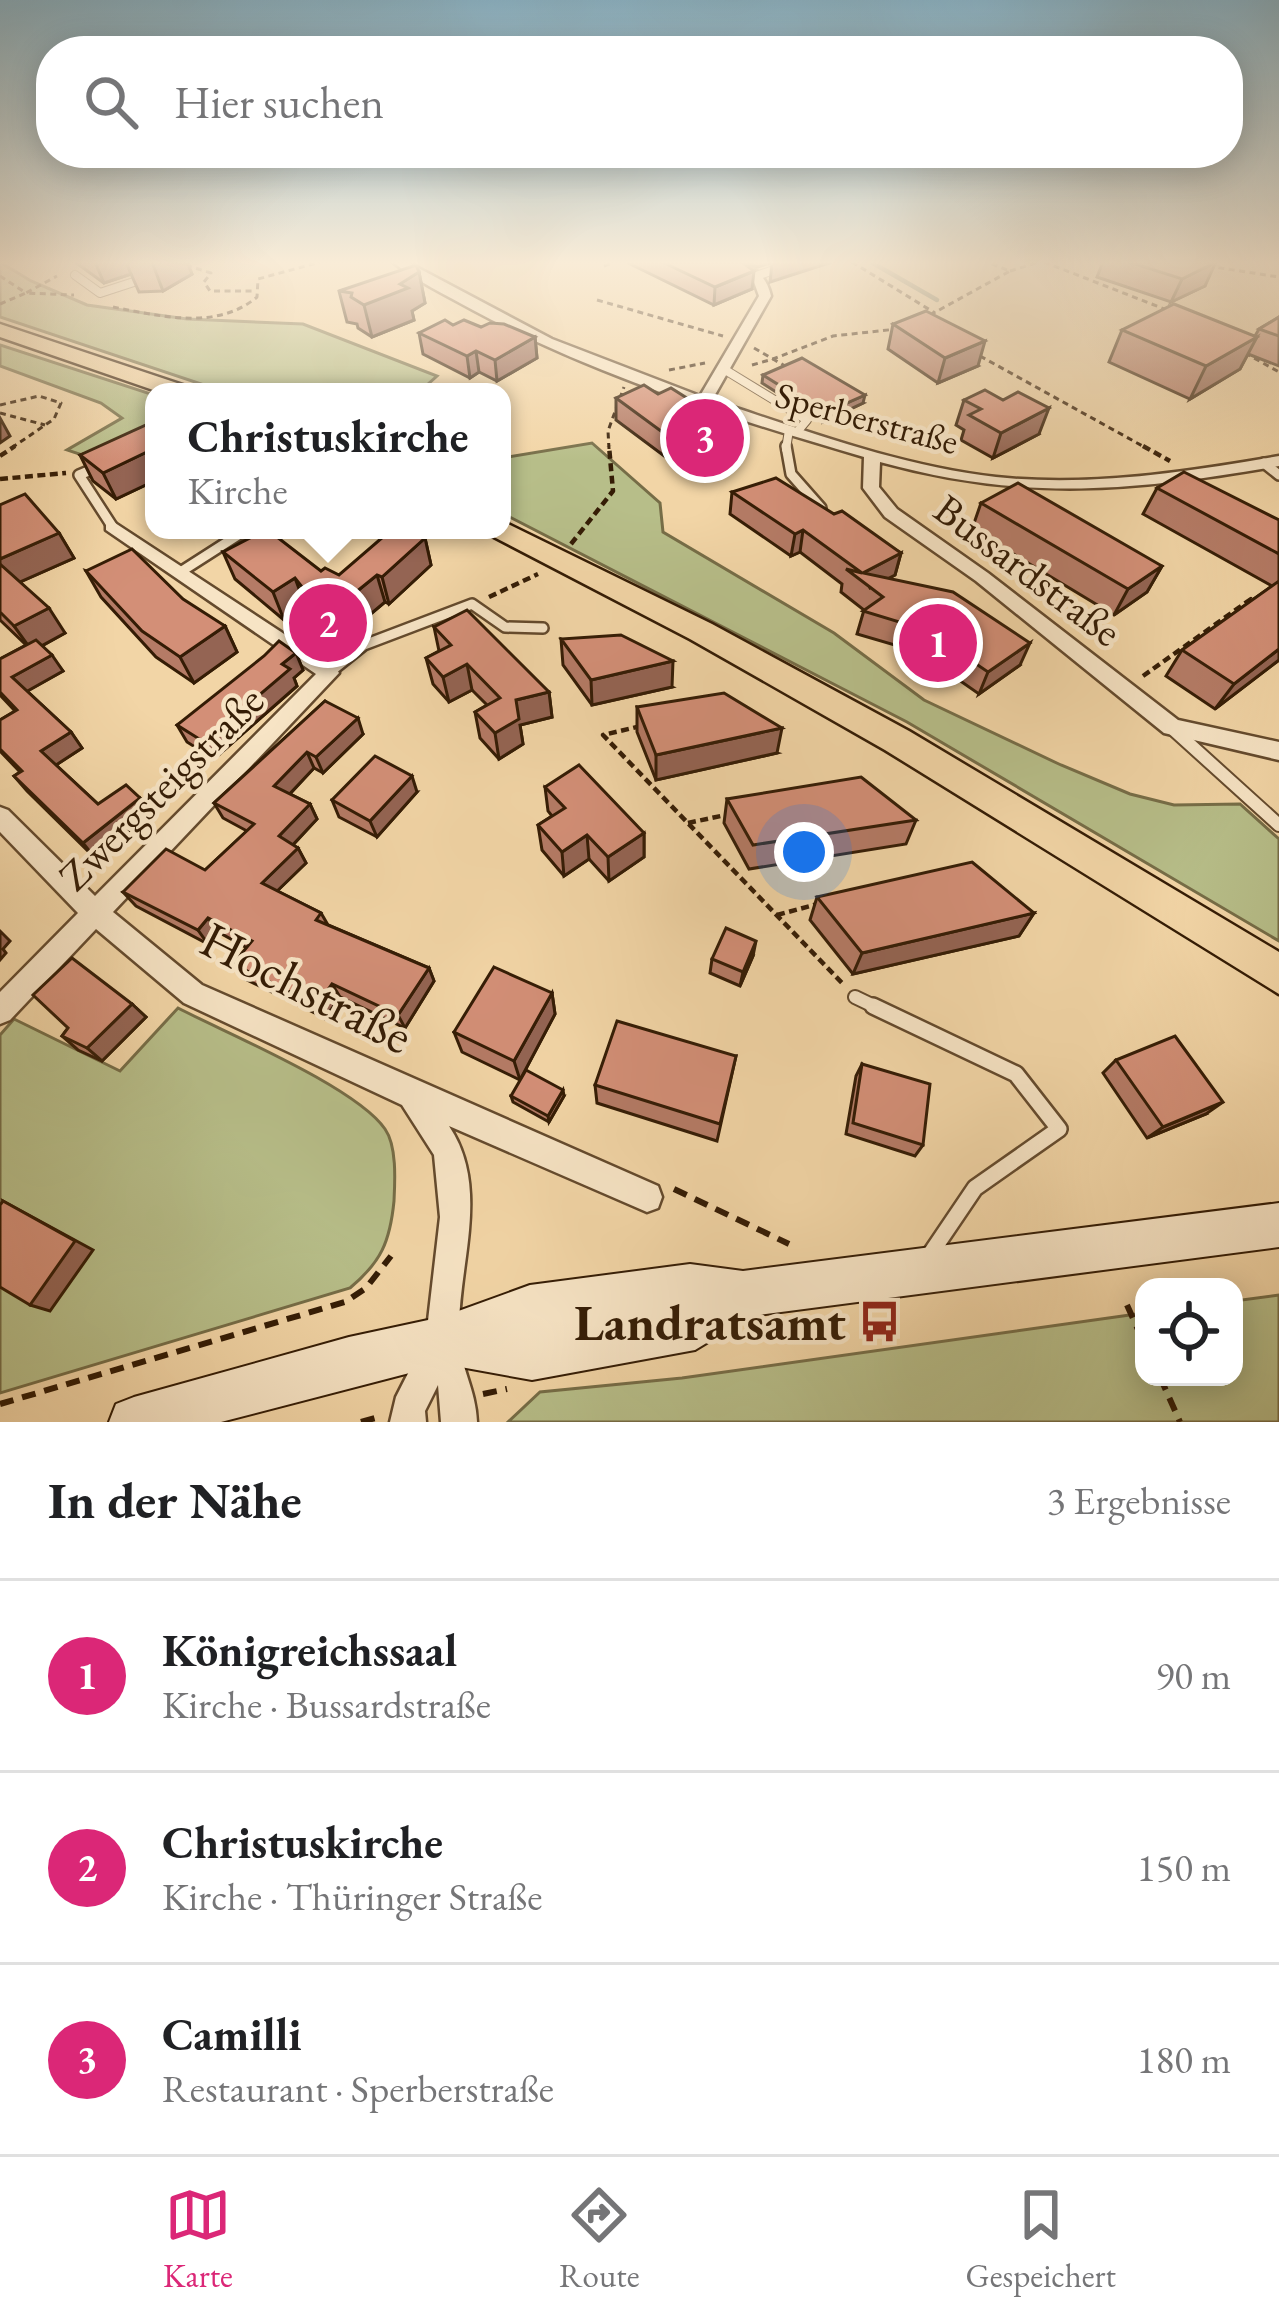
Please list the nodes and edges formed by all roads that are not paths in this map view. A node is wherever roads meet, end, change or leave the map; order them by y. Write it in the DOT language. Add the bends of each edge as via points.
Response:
graph roads {
  1 [pos="521,328"];
  2 [pos="749,328"];
  3 [pos="0,330"];
  4 [pos="724,364"];
  5 [pos="155,383"];
  6 [pos="703,403"];
  7 [pos="793,431"];
  8 [pos="872,454"];
  9 [pos="117,459"];
  10 [pos="1271,462"];
  11 [pos="1279,475"];
  12 [pos="828,514"];
  13 [pos="112,526"];
  14 [pos="511,535"];
  15 [pos="232,539"];
  16 [pos="182,571"];
  17 [pos="543,628"];
  18 [pos="328,673"];
  19 [pos="1172,728"];
  20 [pos="1279,751"];
  21 [pos="0,817"];
  22 [pos="1279,825"];
  23 [pos="93,911"];
  24 [pos="1279,975"];
  25 [pos="855,997"];
  26 [pos="0,1011"];
  27 [pos="412,1095"];
  28 [pos="647,1197"];
  29 [pos="1279,1225"];
  30 [pos="916,1272"];
  31 [pos="442,1341"];
  32 [pos="134,1422"];
  33 [pos="408,1422"];
  34 [pos="459,1422"];
  1 -- 6 [label="street, Sperberstraße"];
  2 -- 4 [label="street"];
  3 -- 5 [label="main road"];
  4 -- 6 [label="street"];
  4 -- 7 [label="lane" via="807,420"];
  6 -- 7 [label="street, Sperberstraße"];
  7 -- 8 [label="street, Sperberstraße"];
  7 -- 12 [label="lane" via="785,465"];
  8 -- 10 [label="street, Sperberstraße" via="995,482 1103,482"];
  8 -- 19 [label="street, Bussardstraße" via="871,488 892,513"];
  9 -- 13 [label="lane" via="79,476"];
  10 -- 11 [label="lane"];
  13 -- 16 [label="street"];
  14 -- 24 [label="main road" via="891,736"];
  15 -- 16 [label="lane"];
  16 -- 18 [label="street"];
  17 -- 18 [label="lane" via="505,627 472,604 364,645"];
  18 -- 23 [label="street, Zwergsteigstraße"];
  19 -- 20 [label="street, Bussardstraße"];
  19 -- 22 [label="lane, Bussardstraße"];
  21 -- 23 [label="street, Hochstraße"];
  23 -- 26 [label="street, Zwergsteigstraße"];
  23 -- 27 [label="street, Hochstraße" via="194,994"];
  25 -- 30 [label="lane" via="1016,1074 1059,1129 975,1188"];
  27 -- 28 [label="street, Hochstraße"];
  27 -- 31 [label="street, Hochstraße" via="448,1150 454,1247"];
  29 -- 30 [label="main road"];
  30 -- 31 [label="main road" via="743,1294 695,1326 532,1356"];
  31 -- 32 [label="main road"];
  31 -- 33 [label="street"];
  31 -- 34 [label="street"];
}
